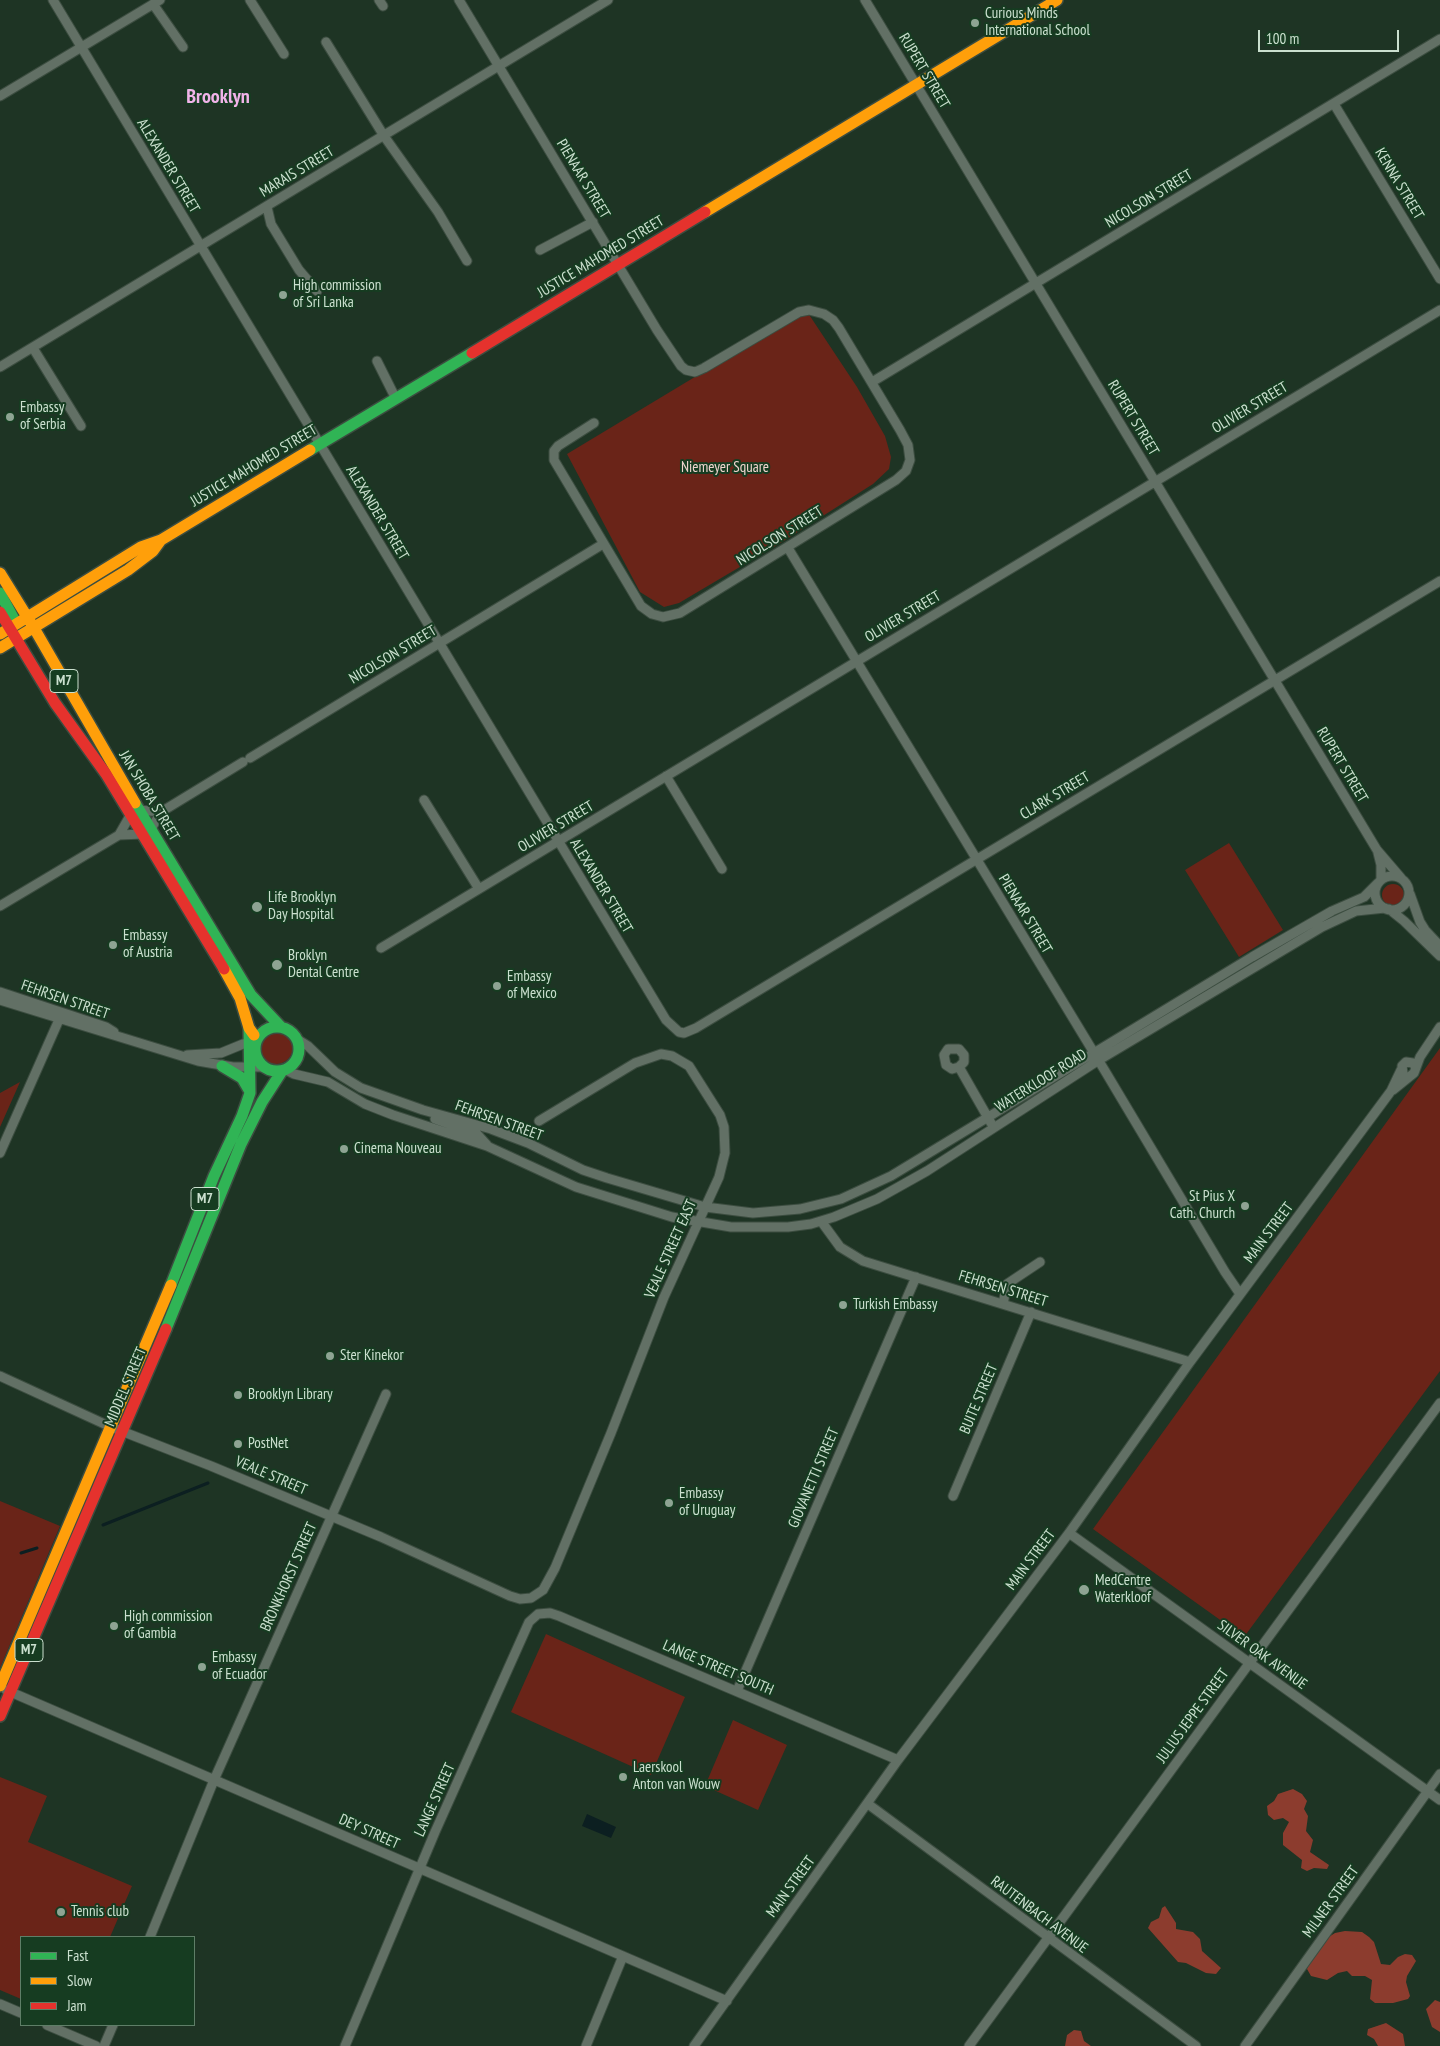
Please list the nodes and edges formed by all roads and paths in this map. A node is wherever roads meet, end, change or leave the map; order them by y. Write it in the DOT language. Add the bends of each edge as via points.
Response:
graph roads {
  1 [pos="53,0"];
  2 [pos="250,0"];
  3 [pos="459,0"];
  4 [pos="608,0"];
  5 [pos="865,0"];
  6 [pos="1057,0"];
  7 [pos="156,2"];
  8 [pos="1440,40"];
  9 [pos="326,42"];
  10 [pos="81,47"];
  11 [pos="183,47"];
  12 [pos="284,54"];
  13 [pos="499,66"];
  14 [pos="916,85"];
  15 [pos="0,96"];
  16 [pos="1334,104"];
  17 [pos="384,136"];
  18 [pos="267,207"];
  19 [pos="593,222"];
  20 [pos="200,246"];
  21 [pos="540,250"];
  22 [pos="467,261"];
  23 [pos="619,265"];
  24 [pos="1440,279"];
  25 [pos="1036,283"];
  26 [pos="317,290"];
  27 [pos="1440,310"];
  28 [pos="33,348"];
  29 [pos="377,361"];
  30 [pos="0,368"];
  31 [pos="686,370"];
  32 [pos="872,382"];
  33 [pos="396,399"];
  34 [pos="594,423"];
  35 [pos="82,426"];
  36 [pos="320,444"];
  37 [pos="1155,481"];
  38 [pos="161,540"];
  39 [pos="603,544"];
  40 [pos="788,548"];
  41 [pos="0,573"];
  42 [pos="1440,580"];
  43 [pos="0,593"];
  44 [pos="0,612"];
  45 [pos="27,617"];
  46 [pos="9,628"];
  47 [pos="34,628"];
  48 [pos="16,638"];
  49 [pos="439,643"];
  50 [pos="0,648"];
  51 [pos="857,661"];
  52 [pos="1275,680"];
  53 [pos="666,776"];
  54 [pos="424,800"];
  55 [pos="135,812"];
  56 [pos="161,812"];
  57 [pos="147,832"];
  58 [pos="119,835"];
  59 [pos="559,842"];
  60 [pos="1377,850"];
  61 [pos="976,860"];
  62 [pos="722,869"];
  63 [pos="1401,878"];
  64 [pos="1379,881"];
  65 [pos="480,889"];
  66 [pos="1409,891"];
  67 [pos="0,906"];
  68 [pos="1387,909"];
  69 [pos="1440,946"];
  70 [pos="381,948"];
  71 [pos="1440,956"];
  72 [pos="1205,986"];
  73 [pos="0,992"];
  74 [pos="1210,994"];
  75 [pos="0,1000"];
  76 [pos="61,1016"];
  77 [pos="281,1027"];
  78 [pos="1440,1027"];
  79 [pos="684,1033"];
  80 [pos="297,1039"];
  81 [pos="254,1041"];
  82 [pos="1430,1041"];
  83 [pos="179,1054"];
  84 [pos="1097,1057"];
  85 [pos="1407,1062"];
  86 [pos="257,1065"];
  87 [pos="222,1066"];
  88 [pos="959,1068"];
  89 [pos="1416,1068"];
  90 [pos="284,1070"];
  91 [pos="1401,1070"];
  92 [pos="1409,1076"];
  93 [pos="1391,1091"];
  94 [pos="250,1092"];
  95 [pos="423,1110"];
  96 [pos="242,1116"];
  97 [pos="989,1118"];
  98 [pos="539,1121"];
  99 [pos="994,1127"];
  100 [pos="944,1145"];
  101 [pos="487,1146"];
  102 [pos="0,1153"];
  103 [pos="950,1156"];
  104 [pos="705,1207"];
  105 [pos="821,1221"];
  106 [pos="698,1223"];
  107 [pos="1040,1262"];
  108 [pos="916,1277"];
  109 [pos="1240,1294"];
  110 [pos="1003,1304"];
  111 [pos="1031,1312"];
  112 [pos="1190,1362"];
  113 [pos="0,1376"];
  114 [pos="386,1394"];
  115 [pos="1440,1403"];
  116 [pos="111,1427"];
  117 [pos="122,1432"];
  118 [pos="954,1496"];
  119 [pos="331,1517"];
  120 [pos="1069,1533"];
  121 [pos="531,1598"];
  122 [pos="529,1622"];
  123 [pos="1249,1663"];
  124 [pos="0,1686"];
  125 [pos="737,1691"];
  126 [pos="11,1692"];
  127 [pos="0,1716"];
  128 [pos="898,1760"];
  129 [pos="1440,1774"];
  130 [pos="214,1780"];
  131 [pos="1428,1790"];
  132 [pos="1440,1800"];
  133 [pos="868,1804"];
  134 [pos="419,1869"];
  135 [pos="150,1936"];
  136 [pos="1048,1938"];
  137 [pos="623,1956"];
  138 [pos="727,2001"];
  139 [pos="0,2004"];
  140 [pos="20,2013"];
  141 [pos="49,2026"];
  142 [pos="112,2026"];
  143 [pos="96,2046"];
  144 [pos="104,2046"];
  145 [pos="346,2046"];
  146 [pos="586,2046"];
  147 [pos="694,2046"];
  148 [pos="969,2046"];
  149 [pos="1196,2046"];
  150 [pos="1245,2046"];
  1 -- 10 [label="street, ALEXANDER STREET"];
  2 -- 12 [label="street"];
  3 -- 13 [label="street, PIENAAR STREET"];
  4 -- 13 [label="street, MARAIS STREET"];
  5 -- 14 [label="street, RUPERT STREET"];
  6 -- 14 [label="main road, JUSTICE MAHOMED STREET"];
  7 -- 10 [label="street"];
  7 -- 11 [label="street"];
  8 -- 16 [label="street, NICOLSON STREET"];
  9 -- 17 [label="street"];
  10 -- 15 [label="street"];
  10 -- 20 [label="street, ALEXANDER STREET"];
  13 -- 17 [label="street, MARAIS STREET"];
  13 -- 19 [label="street, PIENAAR STREET"];
  14 -- 23 [label="main road, JUSTICE MAHOMED STREET"];
  14 -- 25 [label="street, RUPERT STREET"];
  16 -- 24 [label="street, KENNA STREET"];
  16 -- 25 [label="street, NICOLSON STREET"];
  17 -- 18 [label="street, MARAIS STREET"];
  17 -- 22 [label="street" via="424,190"];
  18 -- 20 [label="street, MARAIS STREET"];
  18 -- 26 [label="street" via="271,224 299,270"];
  19 -- 21 [label="street"];
  19 -- 23 [label="street, PIENAAR STREET"];
  20 -- 28 [label="street, MARAIS STREET"];
  20 -- 36 [label="street, ALEXANDER STREET"];
  23 -- 31 [label="street, PIENAAR STREET" via="676,362"];
  23 -- 33 [label="main road, JUSTICE MAHOMED STREET"];
  25 -- 32 [label="street, NICOLSON STREET"];
  25 -- 37 [label="street, RUPERT STREET"];
  27 -- 37 [label="street, OLIVIER STREET"];
  28 -- 30 [label="street, MARAIS STREET"];
  28 -- 35 [label="street"];
  29 -- 33 [label="street"];
  31 -- 32 [label="street, NICOLSON STREET" via="695,372 704,368 792,314 808,310 833,320"];
  32 -- 40 [label="street, NICOLSON STREET" via="908,445 910,460 906,471"];
  33 -- 36 [label="main road, JUSTICE MAHOMED STREET"];
  34 -- 39 [label="street, NICOLSON STREET" via="562,442 553,455"];
  36 -- 38 [label="main road, JUSTICE MAHOMED STREET"];
  36 -- 49 [label="street, ALEXANDER STREET"];
  37 -- 51 [label="street, OLIVIER STREET"];
  37 -- 52 [label="street, RUPERT STREET"];
  38 -- 45 [label="main road, JUSTICE MAHOMED STREET" via="141,547"];
  38 -- 47 [label="main road, JUSTICE MAHOMED STREET" via="153,552 128,570"];
  39 -- 40 [label="street, NICOLSON STREET" via="640,606 663,617 680,613"];
  39 -- 49 [label="street, NICOLSON STREET"];
  40 -- 51 [label="street, PIENAAR STREET"];
  41 -- 45 [label="main road, JAN SHOBA STREET / M7"];
  42 -- 52 [label="street, CLARK STREET"];
  43 -- 46 [label="main road"];
  44 -- 46 [label="main road, JAN SHOBA STREET / M7"];
  45 -- 46 [label="main road, JUSTICE MAHOMED STREET"];
  45 -- 47 [label="main road, JAN SHOBA STREET / M7"];
  46 -- 48 [label="main road, JAN SHOBA STREET / M7"];
  47 -- 48 [label="main road, JUSTICE MAHOMED STREET"];
  47 -- 55 [label="main road, JAN SHOBA STREET / M7"];
  48 -- 50 [label="main road, JUSTICE MAHOMED STREET"];
  48 -- 55 [label="main road, JAN SHOBA STREET / M7" via="55,703"];
  49 -- 56 [label="street, NICOLSON STREET"];
  49 -- 59 [label="street, ALEXANDER STREET"];
  51 -- 53 [label="street, OLIVIER STREET"];
  51 -- 61 [label="street, PIENAAR STREET"];
  52 -- 60 [label="street, RUPERT STREET"];
  52 -- 61 [label="street, CLARK STREET"];
  53 -- 59 [label="street, OLIVIER STREET"];
  53 -- 62 [label="street"];
  54 -- 65 [label="street"];
  55 -- 56 [label="street"];
  55 -- 57 [label="main road, JAN SHOBA STREET / M7"];
  55 -- 58 [label="street"];
  56 -- 57 [label="street, NICOLSON STREET"];
  57 -- 58 [label="street"];
  57 -- 77 [label="main road, JAN SHOBA STREET / M7" via="250,994"];
  57 -- 81 [label="main road, JAN SHOBA STREET / M7" via="229,977"];
  58 -- 67 [label="street"];
  59 -- 65 [label="street, OLIVIER STREET"];
  59 -- 79 [label="street, ALEXANDER STREET" via="669,1025"];
  60 -- 63 [label="street, RUPERT STREET"];
  60 -- 64 [label="street, RUPERT STREET" via="1381,865"];
  61 -- 79 [label="street, CLARK STREET"];
  61 -- 84 [label="street, PIENAAR STREET"];
  63 -- 64 [label="street" via="1390,876"];
  63 -- 66 [label="street"];
  64 -- 68 [label="street" via="1376,897 1379,904"];
  64 -- 72 [label="street, WATERKLOOF ROAD" via="1364,897 1332,911"];
  65 -- 70 [label="street, OLIVIER STREET"];
  66 -- 68 [label="street" via="1404,905"];
  66 -- 69 [label="street" via="1424,930"];
  68 -- 71 [label="street"];
  68 -- 74 [label="street, WATERKLOOF ROAD" via="1364,909 1344,915"];
  72 -- 74 [label="street"];
  72 -- 84 [label="street, WATERKLOOF ROAD"];
  73 -- 76 [label="street, FEHRSEN STREET"];
  74 -- 84 [label="street, WATERKLOOF ROAD"];
  75 -- 76 [label="street, FEHRSEN STREET"];
  76 -- 83 [label="street, FEHRSEN STREET"];
  76 -- 102 [label="street"];
  77 -- 80 [label="main road, M7"];
  77 -- 81 [label="main road" via="267,1029"];
  78 -- 82 [label="street"];
  80 -- 90 [label="main road, M7" via="298,1057"];
  80 -- 95 [label="street, FEHRSEN STREET" via="350,1082"];
  81 -- 83 [label="street, FEHRSEN STREET" via="216,1054"];
  81 -- 86 [label="main road, MIDDEL STREET / M7"];
  82 -- 85 [label="street"];
  82 -- 89 [label="street"];
  83 -- 87 [label="street, FEHRSEN STREET" via="198,1062"];
  84 -- 97 [label="street, WATERKLOOF ROAD"];
  84 -- 99 [label="street, WATERKLOOF ROAD"];
  84 -- 109 [label="street, PIENAAR STREET"];
  85 -- 89 [label="street"];
  85 -- 91 [label="street"];
  86 -- 87 [label="street, FEHRSEN STREET"];
  86 -- 90 [label="main road" via="269,1070"];
  86 -- 94 [label="main road, MIDDEL STREET / M7"];
  86 -- 96 [label="main road, MIDDEL STREET / M7" via="254,1093"];
  87 -- 94 [label="main road" via="242,1078"];
  88 -- 97 [label="street"];
  89 -- 92 [label="street"];
  90 -- 101 [label="street, FEHRSEN STREET" via="328,1082 365,1104"];
  90 -- 117 [label="main road, MIDDEL STREET / M7" via="262,1102 241,1144"];
  91 -- 92 [label="street"];
  91 -- 93 [label="street, MAIN STREET"];
  92 -- 93 [label="street, MAIN STREET"];
  93 -- 109 [label="street, MAIN STREET"];
  94 -- 96 [label="main road, MIDDEL STREET / M7"];
  95 -- 101 [label="street" via="436,1120 477,1134"];
  95 -- 104 [label="street, FEHRSEN STREET" via="491,1129 583,1170"];
  96 -- 116 [label="main road, MIDDEL STREET / M7" via="214,1176"];
  97 -- 99 [label="street"];
  97 -- 100 [label="street, WATERKLOOF ROAD"];
  98 -- 104 [label="street, VEALE STREET EAST" via="635,1063 660,1054 678,1058 694,1072 724,1127 723,1163"];
  99 -- 103 [label="street, WATERKLOOF ROAD"];
  100 -- 103 [label="street"];
  100 -- 104 [label="street, WATERKLOOF ROAD" via="881,1182 822,1205 762,1212"];
  101 -- 106 [label="street, FEHRSEN STREET" via="576,1187"];
  103 -- 105 [label="street, WATERKLOOF ROAD" via="877,1199"];
  104 -- 106 [label="street, VEALE STREET EAST"];
  105 -- 106 [label="street, WATERKLOOF ROAD" via="788,1227 731,1227"];
  105 -- 108 [label="street, FEHRSEN STREET" via="836,1243 856,1258"];
  106 -- 121 [label="street, VEALE STREET EAST" via="664,1297 555,1568 543,1590"];
  107 -- 110 [label="street" via="1007,1284"];
  108 -- 110 [label="street, FEHRSEN STREET"];
  108 -- 125 [label="street, GIOVANETTI STREET"];
  109 -- 112 [label="street, MAIN STREET"];
  110 -- 111 [label="street, FEHRSEN STREET"];
  111 -- 112 [label="street, FEHRSEN STREET"];
  111 -- 118 [label="street, BUITE STREET"];
  112 -- 120 [label="street, MAIN STREET"];
  113 -- 116 [label="street, VEALE STREET"];
  114 -- 119 [label="street, BRONKHORST STREET"];
  115 -- 123 [label="street, JULIUS JEPPE STREET"];
  116 -- 117 [label="street, VEALE STREET"];
  116 -- 124 [label="main road, MIDDEL STREET / M7"];
  117 -- 119 [label="street, VEALE STREET"];
  117 -- 126 [label="main road, MIDDEL STREET / M7"];
  119 -- 121 [label="street, VEALE STREET" via="510,1596"];
  119 -- 130 [label="street, BRONKHORST STREET"];
  120 -- 123 [label="street, SILVER OAK AVENUE"];
  120 -- 128 [label="street, MAIN STREET"];
  122 -- 125 [label="street, LANGE STREET SOUTH" via="538,1614 550,1612"];
  122 -- 134 [label="street, LANGE STREET"];
  123 -- 131 [label="street, SILVER OAK AVENUE"];
  123 -- 136 [label="street, JULIUS JEPPE STREET"];
  124 -- 126 [label="street, DEY STREET"];
  125 -- 128 [label="street, LANGE STREET SOUTH"];
  126 -- 127 [label="main road, MIDDEL STREET / M7"];
  126 -- 130 [label="street, DEY STREET"];
  128 -- 133 [label="street, MAIN STREET"];
  129 -- 131 [label="street, MILNER STREET"];
  130 -- 134 [label="street, DEY STREET"];
  130 -- 135 [label="street, BRONKHORST STREET"];
  131 -- 132 [label="street, SILVER OAK AVENUE"];
  131 -- 150 [label="street, MILNER STREET"];
  133 -- 136 [label="street, RAUTENBACH AVENUE"];
  133 -- 138 [label="street, MAIN STREET"];
  134 -- 137 [label="street, DEY STREET"];
  134 -- 145 [label="street, LANGE STREET"];
  136 -- 148 [label="street, JULIUS JEPPE STREET"];
  136 -- 149 [label="street, RAUTENBACH AVENUE"];
  137 -- 138 [label="street, DEY STREET"];
  137 -- 146 [label="street"];
  138 -- 147 [label="street, MAIN STREET"];
  139 -- 140 [label="street"];
  141 -- 143 [label="street"];
  142 -- 144 [label="street"];
}
